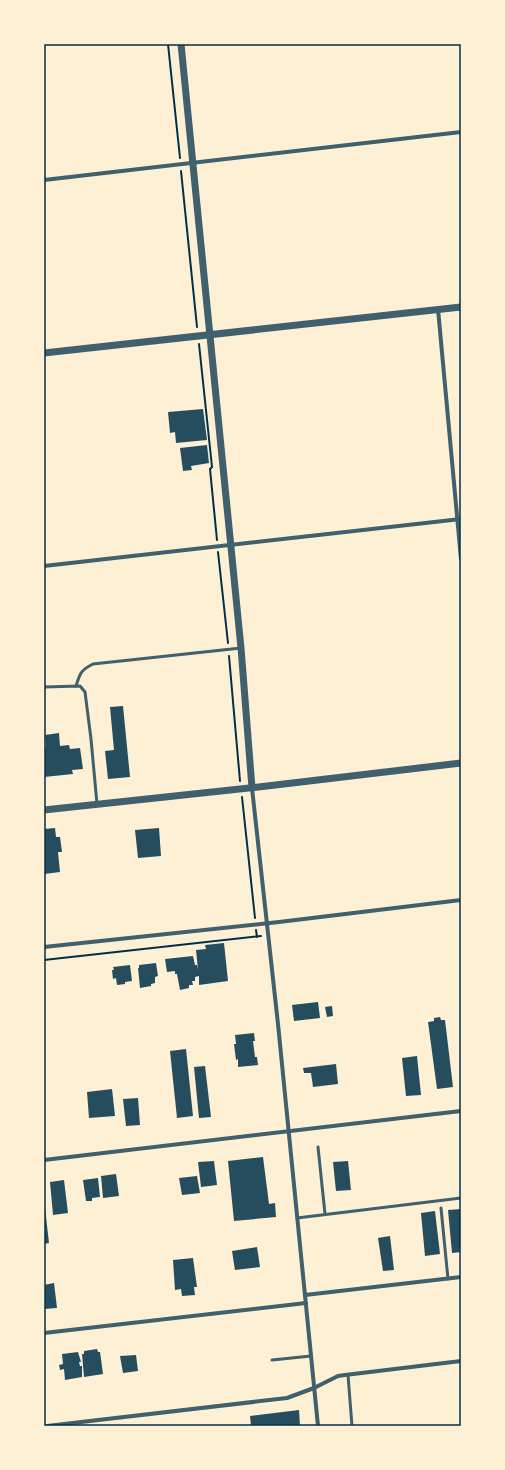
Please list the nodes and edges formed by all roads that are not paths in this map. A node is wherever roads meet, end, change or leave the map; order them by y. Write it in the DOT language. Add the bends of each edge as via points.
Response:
graph roads {
  1 [pos="181,44"];
  2 [pos="461,132"];
  3 [pos="193,163"];
  4 [pos="44,180"];
  5 [pos="461,307"];
  6 [pos="438,309"];
  7 [pos="210,336"];
  8 [pos="44,353"];
  9 [pos="459,519"];
  10 [pos="230,546"];
  11 [pos="461,559"];
  12 [pos="44,566"];
  13 [pos="240,648"];
  14 [pos="76,686"];
  15 [pos="44,687"];
  16 [pos="461,762"];
  17 [pos="252,788"];
  18 [pos="97,804"];
  19 [pos="44,810"];
  20 [pos="461,900"];
  21 [pos="268,923"];
  22 [pos="44,947"];
  23 [pos="461,1111"];
  24 [pos="289,1132"];
  25 [pos="318,1147"];
  26 [pos="44,1160"];
  27 [pos="461,1198"];
  28 [pos="441,1208"];
  29 [pos="325,1214"];
  30 [pos="297,1218"];
  31 [pos="461,1277"];
  32 [pos="448,1279"];
  33 [pos="305,1295"];
  34 [pos="306,1303"];
  35 [pos="44,1333"];
  36 [pos="311,1356"];
  37 [pos="272,1360"];
  38 [pos="461,1361"];
  39 [pos="348,1374"];
  40 [pos="314,1388"];
  41 [pos="47,1426"];
  42 [pos="318,1426"];
  43 [pos="352,1426"];
  1 -- 3 [label="street"];
  2 -- 3 [label="street"];
  3 -- 4 [label="street"];
  3 -- 7 [label="street"];
  5 -- 6 [label="street"];
  6 -- 7 [label="street"];
  6 -- 9 [label="street"];
  7 -- 8 [label="street"];
  7 -- 10 [label="street"];
  9 -- 10 [label="street"];
  9 -- 11 [label="street"];
  10 -- 12 [label="street"];
  10 -- 13 [label="street"];
  13 -- 14 [label="lane" via="93,664 83,669"];
  13 -- 17 [label="street"];
  14 -- 15 [label="lane"];
  14 -- 18 [label="lane" via="80,686 85,692"];
  16 -- 17 [label="street"];
  17 -- 18 [label="street"];
  17 -- 21 [label="street"];
  18 -- 19 [label="street"];
  20 -- 21 [label="street"];
  21 -- 22 [label="street"];
  21 -- 24 [label="street"];
  23 -- 24 [label="street"];
  24 -- 26 [label="street"];
  24 -- 30 [label="street"];
  25 -- 29 [label="lane"];
  27 -- 29 [label="lane"];
  28 -- 32 [label="lane"];
  29 -- 30 [label="lane"];
  30 -- 33 [label="street"];
  31 -- 32 [label="street"];
  32 -- 33 [label="street"];
  33 -- 34 [label="street"];
  34 -- 35 [label="street"];
  34 -- 36 [label="street"];
  36 -- 37 [label="lane"];
  36 -- 40 [label="street"];
  38 -- 39 [label="street"];
  39 -- 40 [label="street"];
  39 -- 43 [label="lane"];
  40 -- 41 [label="street" via="286,1398"];
  40 -- 42 [label="street"];
}
